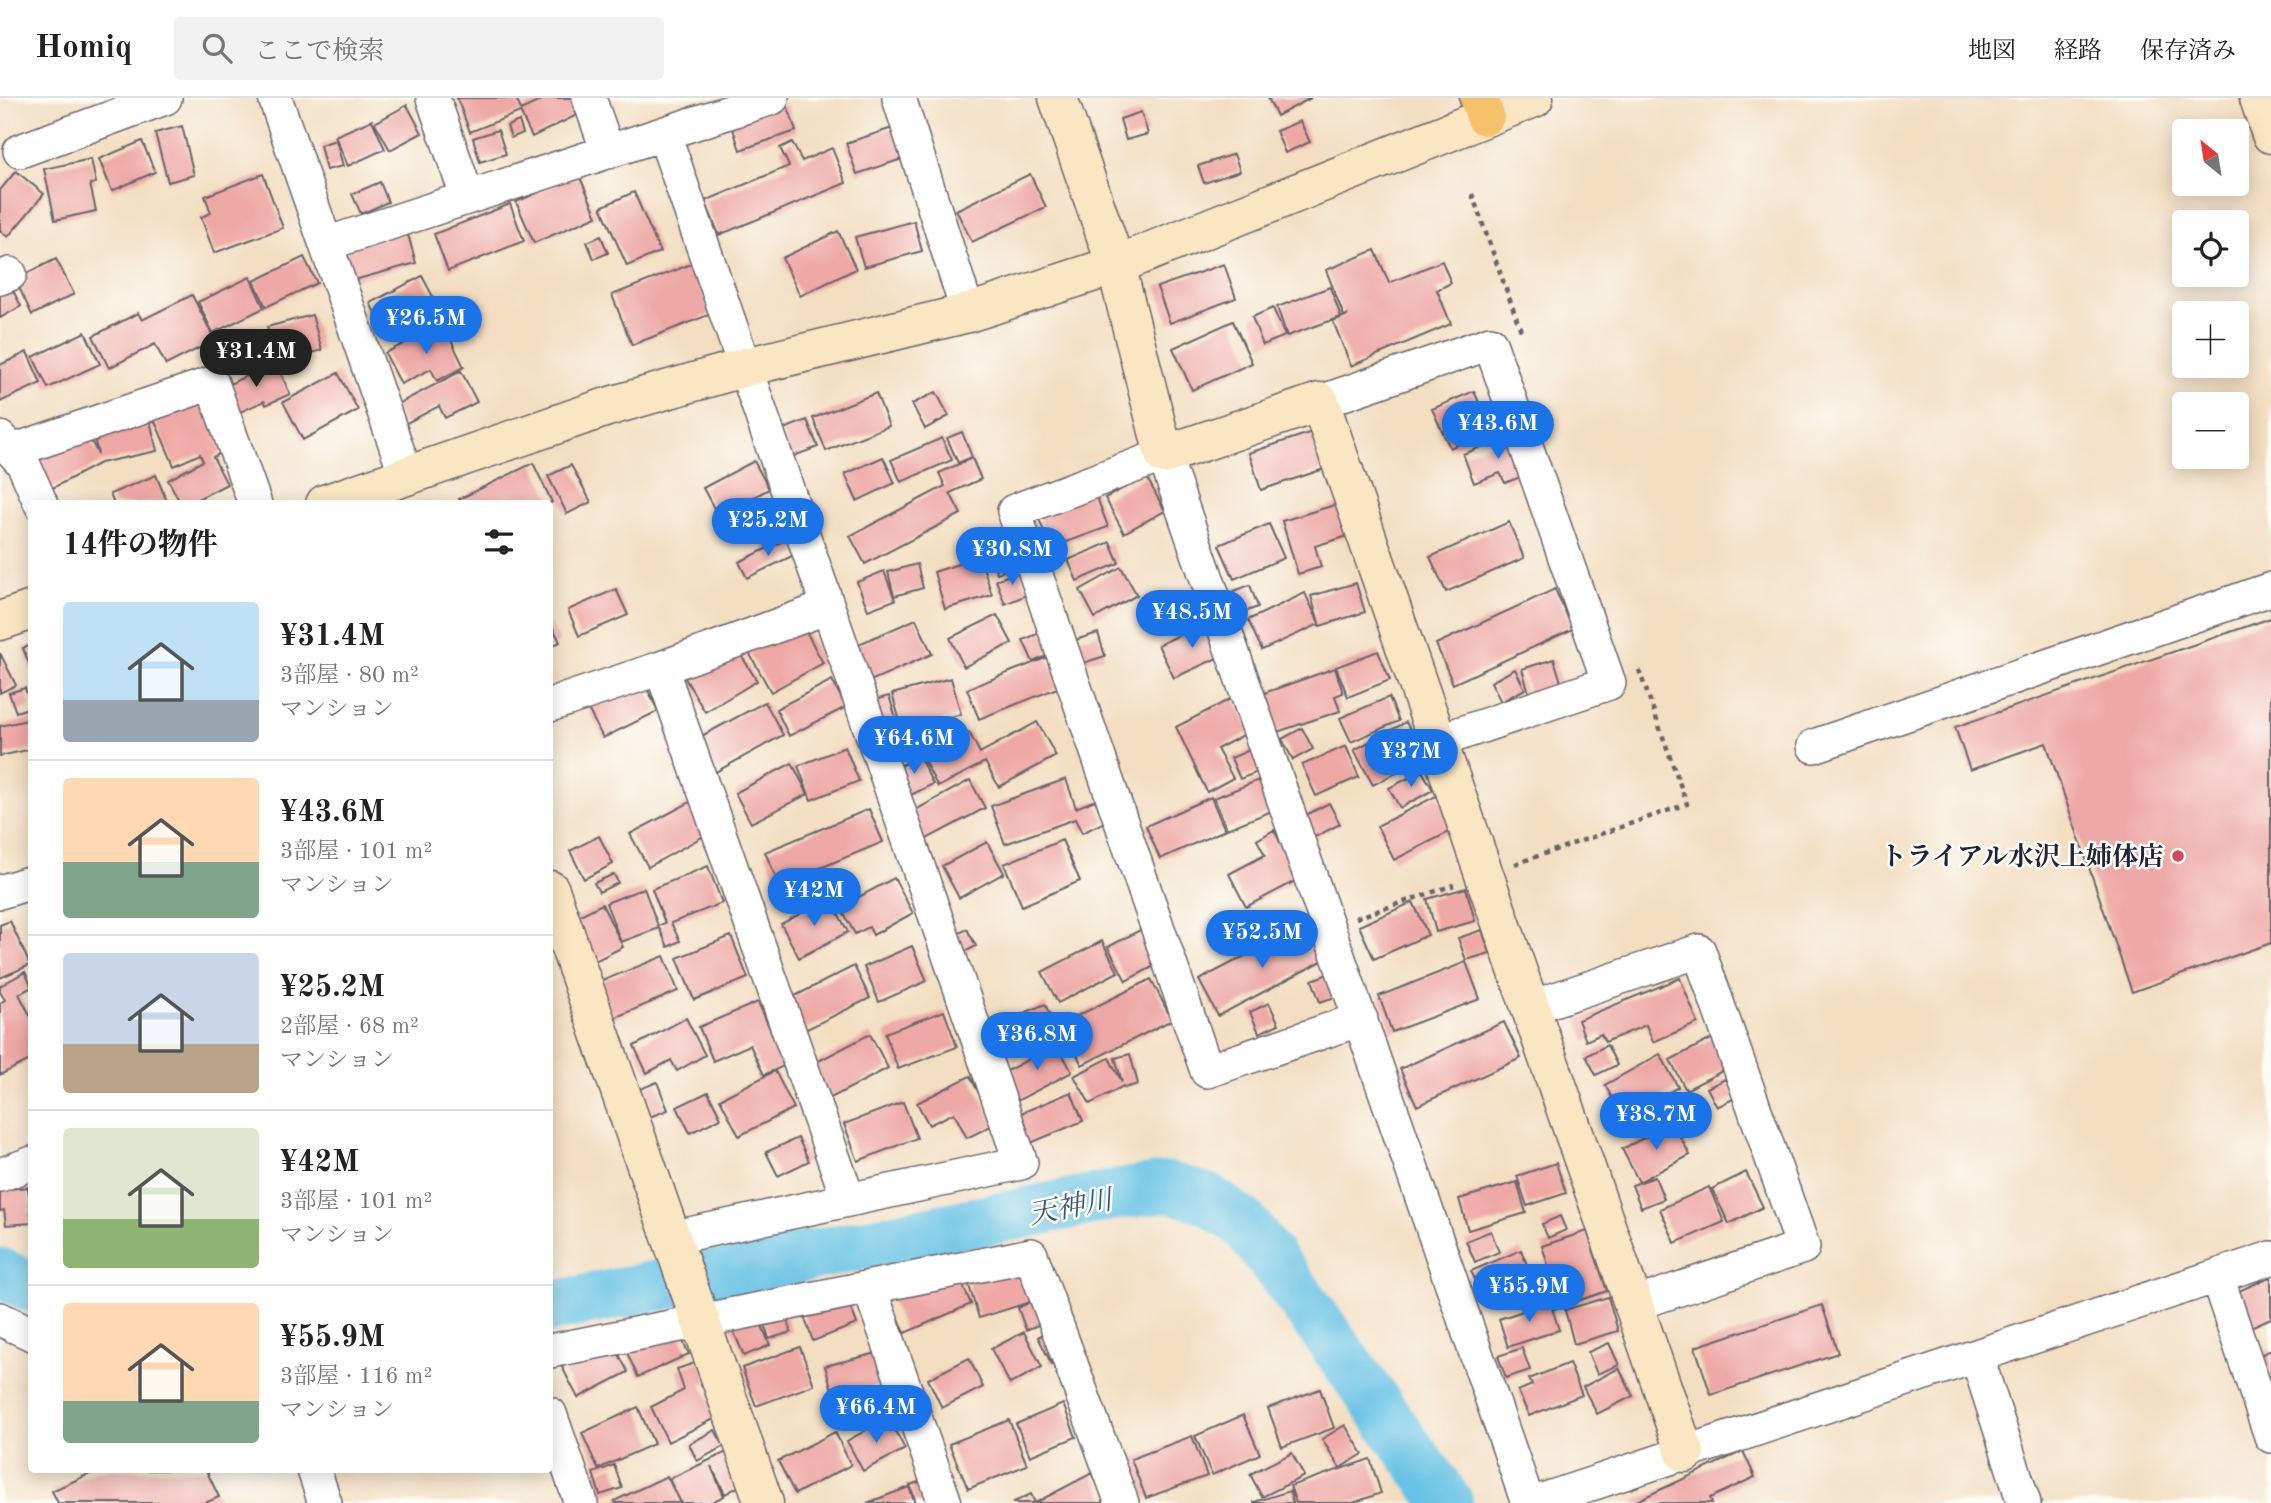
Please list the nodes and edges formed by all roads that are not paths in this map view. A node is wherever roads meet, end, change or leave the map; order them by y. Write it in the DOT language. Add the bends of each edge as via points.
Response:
graph roads {
  1 [pos="165,98"];
  2 [pos="275,98"];
  3 [pos="433,98"];
  4 [pos="589,98"];
  5 [pos="899,98"];
  6 [pos="1058,98"];
  7 [pos="1534,98"];
  8 [pos="2259,98"];
  9 [pos="755,101"];
  10 [pos="1482,107"];
  11 [pos="664,134"];
  12 [pos="2271,134"];
  13 [pos="20,151"];
  14 [pos="608,152"];
  15 [pos="467,196"];
  16 [pos="327,244"];
  17 [pos="1116,265"];
  18 [pos="968,313"];
  19 [pos="746,367"];
  20 [pos="1320,402"];
  21 [pos="6,444"];
  22 [pos="1164,455"];
  23 [pos="411,490"];
  24 [pos="39,500"];
  25 [pos="254,500"];
  26 [pos="350,500"];
  27 [pos="2271,589"];
  28 [pos="828,607"];
  29 [pos="28,611"];
  30 [pos="0,621"];
  31 [pos="661,668"];
  32 [pos="553,704"];
  33 [pos="1438,741"];
  34 [pos="1814,746"];
  35 [pos="28,883"];
  36 [pos="0,892"];
  37 [pos="553,899"];
  38 [pos="1529,1008"];
  39 [pos="1361,1019"];
  40 [pos="28,1164"];
  41 [pos="0,1175"];
  42 [pos="848,1199"];
  43 [pos="671,1238"];
  44 [pos="2271,1258"];
  45 [pos="2217,1277"];
  46 [pos="870,1289"];
  47 [pos="1632,1305"];
  48 [pos="0,1319"];
  49 [pos="699,1320"];
  50 [pos="28,1332"];
  51 [pos="553,1351"];
  52 [pos="1977,1357"];
  53 [pos="553,1423"];
  54 [pos="2271,1435"];
  55 [pos="1685,1453"];
  56 [pos="315,1473"];
  57 [pos="325,1503"];
  58 [pos="581,1503"];
  59 [pos="764,1503"];
  60 [pos="945,1503"];
  61 [pos="1122,1503"];
  62 [pos="1528,1503"];
  63 [pos="1534,1503"];
  64 [pos="2024,1503"];
  1 -- 13 [label="street"];
  2 -- 16 [label="street"];
  3 -- 15 [label="street"];
  4 -- 14 [label="street"];
  5 -- 18 [label="street"];
  6 -- 17 [label="street"];
  7 -- 10 [label="street"];
  8 -- 12 [label="street"];
  9 -- 11 [label="street"];
  10 -- 17 [label="street"];
  11 -- 14 [label="street"];
  11 -- 19 [label="street"];
  14 -- 15 [label="street"];
  15 -- 16 [label="street"];
  16 -- 23 [label="street"];
  17 -- 18 [label="street"];
  17 -- 22 [label="street"];
  18 -- 19 [label="street"];
  19 -- 23 [label="street" via="607,407"];
  19 -- 28 [label="street"];
  20 -- 22 [label="street"];
  20 -- 33 [label="street"];
  20 -- 33 [label="street" via="1490,343 1600,656 1609,683"];
  21 -- 24 [label="street" via="23,464"];
  21 -- 25 [label="street" via="212,383"];
  22 -- 39 [label="street"];
  22 -- 39 [label="street" via="1014,512 1207,1071"];
  23 -- 26 [label="street"];
  27 -- 34 [label="street"];
  28 -- 31 [label="street"];
  28 -- 42 [label="street" via="1021,1163"];
  29 -- 30 [label="street"];
  31 -- 32 [label="street"];
  31 -- 42 [label="street"];
  33 -- 38 [label="street"];
  35 -- 36 [label="street"];
  37 -- 43 [label="street"];
  38 -- 47 [label="street"];
  38 -- 47 [label="street" via="1699,951 1803,1247"];
  39 -- 62 [label="street"];
  40 -- 41 [label="street"];
  42 -- 43 [label="street"];
  43 -- 49 [label="street"];
  44 -- 45 [label="street"];
  45 -- 52 [label="street"];
  45 -- 54 [label="street"];
  46 -- 49 [label="street"];
  46 -- 60 [label="street"];
  46 -- 61 [label="street" via="1031,1255"];
  47 -- 55 [label="street"];
  48 -- 50 [label="street"];
  49 -- 51 [label="street"];
  49 -- 59 [label="street"];
  52 -- 55 [label="street"];
  52 -- 64 [label="street"];
  53 -- 58 [label="street"];
  55 -- 63 [label="street"];
  56 -- 57 [label="street"];
}
